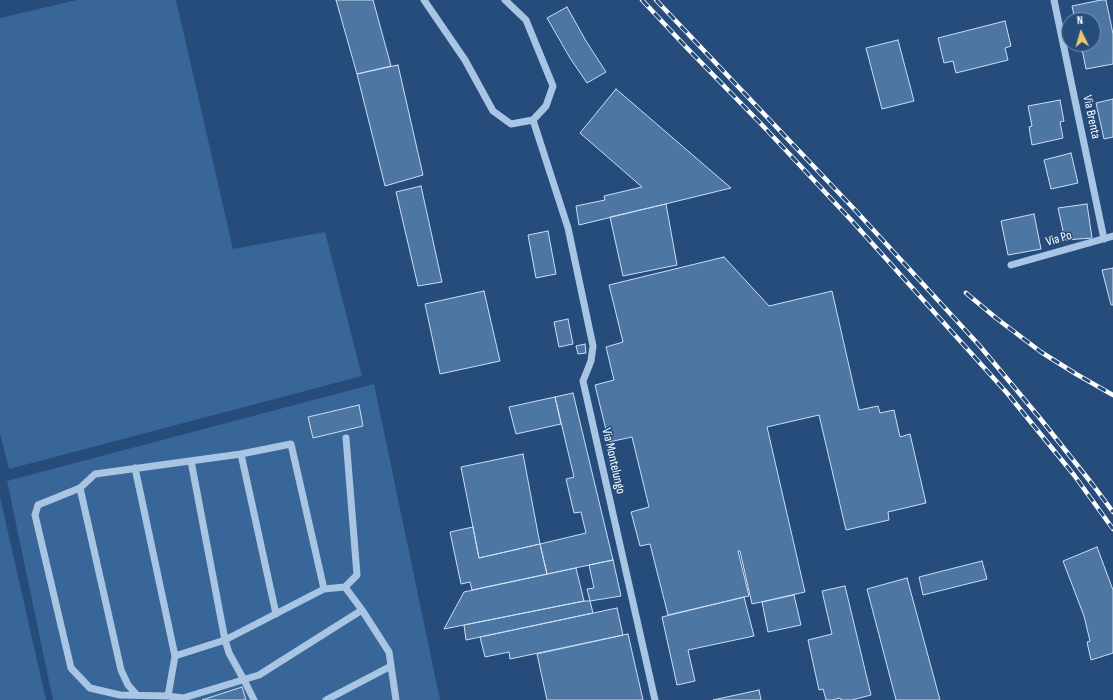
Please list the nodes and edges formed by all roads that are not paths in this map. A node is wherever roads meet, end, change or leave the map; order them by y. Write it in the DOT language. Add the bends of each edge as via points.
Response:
graph roads {
  1 [pos="424,0"];
  2 [pos="505,0"];
  3 [pos="1054,0"];
  4 [pos="534,120"];
  5 [pos="1113,236"];
  6 [pos="1104,239"];
  7 [pos="1011,265"];
  8 [pos="346,438"];
  9 [pos="241,454"];
  10 [pos="191,461"];
  11 [pos="135,468"];
  12 [pos="80,488"];
  13 [pos="345,587"];
  14 [pos="324,589"];
  15 [pos="362,610"];
  16 [pos="276,614"];
  17 [pos="226,640"];
  18 [pos="175,656"];
  19 [pos="391,666"];
  20 [pos="244,680"];
  21 [pos="137,695"];
  22 [pos="168,696"];
  23 [pos="254,700"];
  24 [pos="326,700"];
  25 [pos="396,700"];
  26 [pos="655,700"];
  1 -- 4 [label="street" via="465,60 493,111 511,124"];
  2 -- 4 [label="street" via="526,20 553,86 546,106"];
  3 -- 6 [label="street, Via Brenta"];
  4 -- 26 [label="street, Via Montelungo" via="568,228 593,346 591,361 583,381"];
  5 -- 6 [label="street, Via Po"];
  6 -- 7 [label="street, Via Po"];
  8 -- 13 [label="street" via="357,575"];
  9 -- 10 [label="street"];
  9 -- 14 [label="street" via="291,444"];
  9 -- 16 [label="street"];
  10 -- 11 [label="street"];
  10 -- 17 [label="street"];
  11 -- 12 [label="street" via="95,474"];
  11 -- 18 [label="street"];
  12 -- 21 [label="street" via="121,670"];
  12 -- 21 [label="street" via="38,505 35,515 71,668 90,688 120,695"];
  13 -- 14 [label="street"];
  13 -- 15 [label="street"];
  14 -- 16 [label="street"];
  15 -- 19 [label="street" via="389,652"];
  15 -- 20 [label="street" via="259,675"];
  16 -- 17 [label="street"];
  17 -- 18 [label="street"];
  17 -- 20 [label="street"];
  18 -- 22 [label="street"];
  19 -- 24 [label="street"];
  19 -- 25 [label="street"];
  20 -- 22 [label="street" via="183,698"];
  20 -- 23 [label="street"];
  21 -- 22 [label="street"];
}
